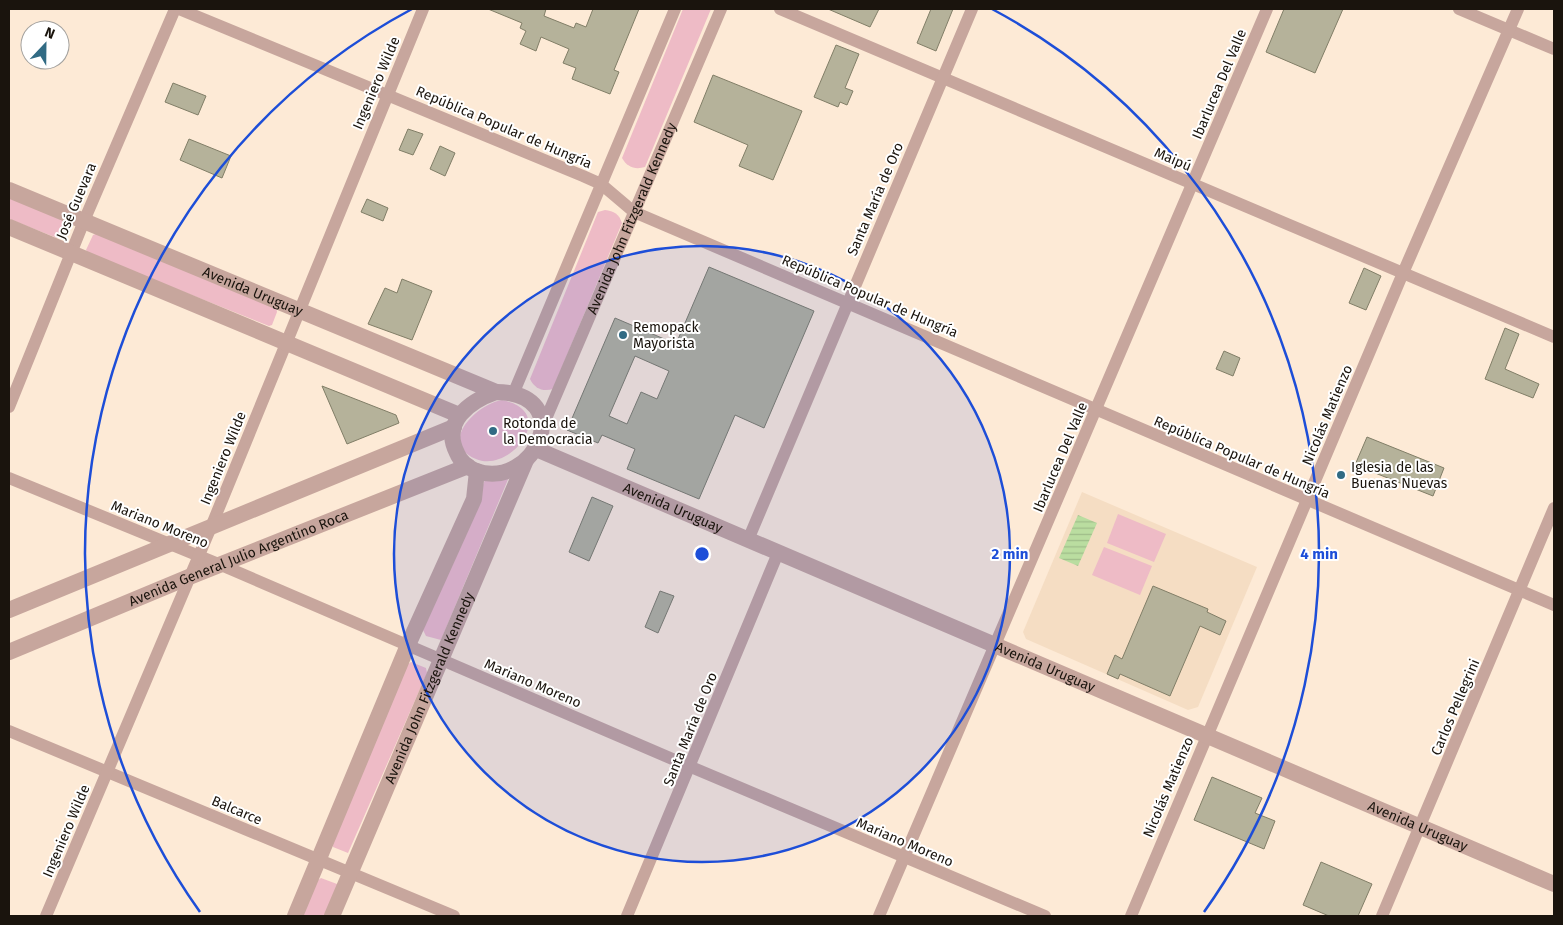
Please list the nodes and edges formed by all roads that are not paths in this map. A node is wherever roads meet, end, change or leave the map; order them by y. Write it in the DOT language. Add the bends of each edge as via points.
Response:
graph roads {
  1 [pos="177,9"];
  2 [pos="423,9"];
  3 [pos="675,9"];
  4 [pos="721,9"];
  5 [pos="780,9"];
  6 [pos="972,9"];
  7 [pos="1267,9"];
  8 [pos="1459,9"];
  9 [pos="1518,9"];
  10 [pos="1509,30"];
  11 [pos="1554,49"];
  12 [pos="943,78"];
  13 [pos="388,94"];
  14 [pos="601,184"];
  15 [pos="1193,184"];
  16 [pos="9,190"];
  17 [pos="634,212"];
  18 [pos="84,221"];
  19 [pos="9,228"];
  20 [pos="70,253"];
  21 [pos="1403,273"];
  22 [pos="848,302"];
  23 [pos="298,311"];
  24 [pos="1554,337"];
  25 [pos="285,343"];
  26 [pos="496,392"];
  27 [pos="514,392"];
  28 [pos="9,407"];
  29 [pos="1096,410"];
  30 [pos="456,421"];
  31 [pos="542,428"];
  32 [pos="531,455"];
  33 [pos="472,469"];
  34 [pos="9,478"];
  35 [pos="1307,501"];
  36 [pos="1554,508"];
  37 [pos="211,527"];
  38 [pos="748,540"];
  39 [pos="167,545"];
  40 [pos="778,553"];
  41 [pos="198,556"];
  42 [pos="221,565"];
  43 [pos="189,578"];
  44 [pos="1521,591"];
  45 [pos="1554,605"];
  46 [pos="9,610"];
  47 [pos="408,645"];
  48 [pos="996,646"];
  49 [pos="9,652"];
  50 [pos="441,659"];
  51 [pos="9,730"];
  52 [pos="1206,736"];
  53 [pos="691,767"];
  54 [pos="108,772"];
  55 [pos="1420,827"];
  56 [pos="905,858"];
  57 [pos="319,860"];
  58 [pos="350,873"];
  59 [pos="1554,884"];
  60 [pos="46,916"];
  61 [pos="296,916"];
  62 [pos="332,916"];
  63 [pos="454,916"];
  64 [pos="627,916"];
  65 [pos="880,916"];
  66 [pos="1044,916"];
  67 [pos="1131,916"];
  68 [pos="1382,916"];
  1 -- 13 [label="street, República Popular de Hungría"];
  1 -- 18 [label="street, José Guevara"];
  2 -- 13 [label="street, Ingeniero Wilde"];
  3 -- 14 [label="street"];
  4 -- 17 [label="street, Avenida John Fitzgerald Kennedy"];
  5 -- 12 [label="street, Maipú"];
  6 -- 12 [label="street, Santa María de Oro"];
  7 -- 15 [label="street, Ibarlucea Del Valle"];
  8 -- 10 [label="street"];
  9 -- 10 [label="street, Nicolás Matienzo"];
  10 -- 11 [label="street"];
  10 -- 21 [label="street, Nicolás Matienzo"];
  12 -- 15 [label="street, Maipú"];
  12 -- 22 [label="street, Santa María de Oro"];
  13 -- 14 [label="street, República Popular de Hungría"];
  13 -- 23 [label="street, Ingeniero Wilde"];
  14 -- 17 [label="street, República Popular de Hungría"];
  14 -- 27 [label="street"];
  15 -- 21 [label="street, Maipú"];
  15 -- 29 [label="street, Ibarlucea Del Valle"];
  16 -- 18 [label="street, Avenida Uruguay"];
  17 -- 22 [label="street, República Popular de Hungría"];
  17 -- 31 [label="street, Avenida John Fitzgerald Kennedy"];
  18 -- 20 [label="street, José Guevara"];
  18 -- 23 [label="street, Avenida Uruguay"];
  19 -- 20 [label="street"];
  20 -- 25 [label="street"];
  20 -- 28 [label="street, José Guevara"];
  21 -- 24 [label="street, Maipú"];
  21 -- 35 [label="street, Nicolás Matienzo"];
  22 -- 29 [label="street, República Popular de Hungría"];
  22 -- 38 [label="street, Santa María de Oro"];
  23 -- 25 [label="street, Ingeniero Wilde"];
  23 -- 26 [label="street, Avenida Uruguay"];
  25 -- 30 [label="street"];
  25 -- 37 [label="street, Ingeniero Wilde"];
  26 -- 27 [label="street"];
  26 -- 30 [label="street" via="472,403"];
  27 -- 31 [label="street" via="525,396 536,407"];
  29 -- 35 [label="street, República Popular de Hungría"];
  29 -- 48 [label="street, Ibarlucea Del Valle"];
  30 -- 33 [label="street" via="454,447 459,458"];
  30 -- 37 [label="street"];
  31 -- 32 [label="street"];
  32 -- 33 [label="street" via="515,467 496,473"];
  32 -- 38 [label="street, Avenida Uruguay"];
  32 -- 50 [label="street, Avenida John Fitzgerald Kennedy"];
  33 -- 42 [label="street, Avenida General Julio Argentino Roca"];
  33 -- 47 [label="street" via="474,499"];
  34 -- 39 [label="street, Mariano Moreno"];
  35 -- 44 [label="street, República Popular de Hungría"];
  35 -- 52 [label="street, Nicolás Matienzo"];
  36 -- 44 [label="street, Carlos Pellegrini"];
  37 -- 39 [label="street"];
  37 -- 41 [label="street, Ingeniero Wilde"];
  38 -- 40 [label="street, Avenida Uruguay"];
  39 -- 41 [label="street, Mariano Moreno"];
  39 -- 46 [label="street"];
  40 -- 48 [label="street, Avenida Uruguay"];
  40 -- 53 [label="street, Santa María de Oro"];
  41 -- 42 [label="street, Mariano Moreno"];
  41 -- 43 [label="street, Ingeniero Wilde"];
  42 -- 43 [label="street, Avenida General Julio Argentino Roca"];
  42 -- 47 [label="street, Mariano Moreno"];
  43 -- 49 [label="street, Avenida General Julio Argentino Roca"];
  43 -- 54 [label="street, Ingeniero Wilde"];
  44 -- 45 [label="street, República Popular de Hungría"];
  44 -- 55 [label="street, Carlos Pellegrini"];
  47 -- 50 [label="street, Mariano Moreno"];
  47 -- 57 [label="street"];
  48 -- 52 [label="street, Avenida Uruguay"];
  48 -- 56 [label="street, Ibarlucea Del Valle"];
  50 -- 53 [label="street, Mariano Moreno"];
  50 -- 58 [label="street, Avenida John Fitzgerald Kennedy"];
  51 -- 54 [label="street, Balcarce"];
  52 -- 55 [label="street, Avenida Uruguay"];
  52 -- 67 [label="street, Nicolás Matienzo"];
  53 -- 56 [label="street, Mariano Moreno"];
  53 -- 64 [label="street, Santa María de Oro"];
  54 -- 57 [label="street, Balcarce"];
  54 -- 60 [label="street, Ingeniero Wilde"];
  55 -- 59 [label="street, Avenida Uruguay"];
  55 -- 68 [label="street, Carlos Pellegrini"];
  56 -- 65 [label="street, Ibarlucea Del Valle"];
  56 -- 66 [label="street, Mariano Moreno"];
  57 -- 58 [label="street, Balcarce"];
  57 -- 61 [label="street"];
  58 -- 62 [label="street, Avenida John Fitzgerald Kennedy"];
  58 -- 63 [label="street, Balcarce"];
}
